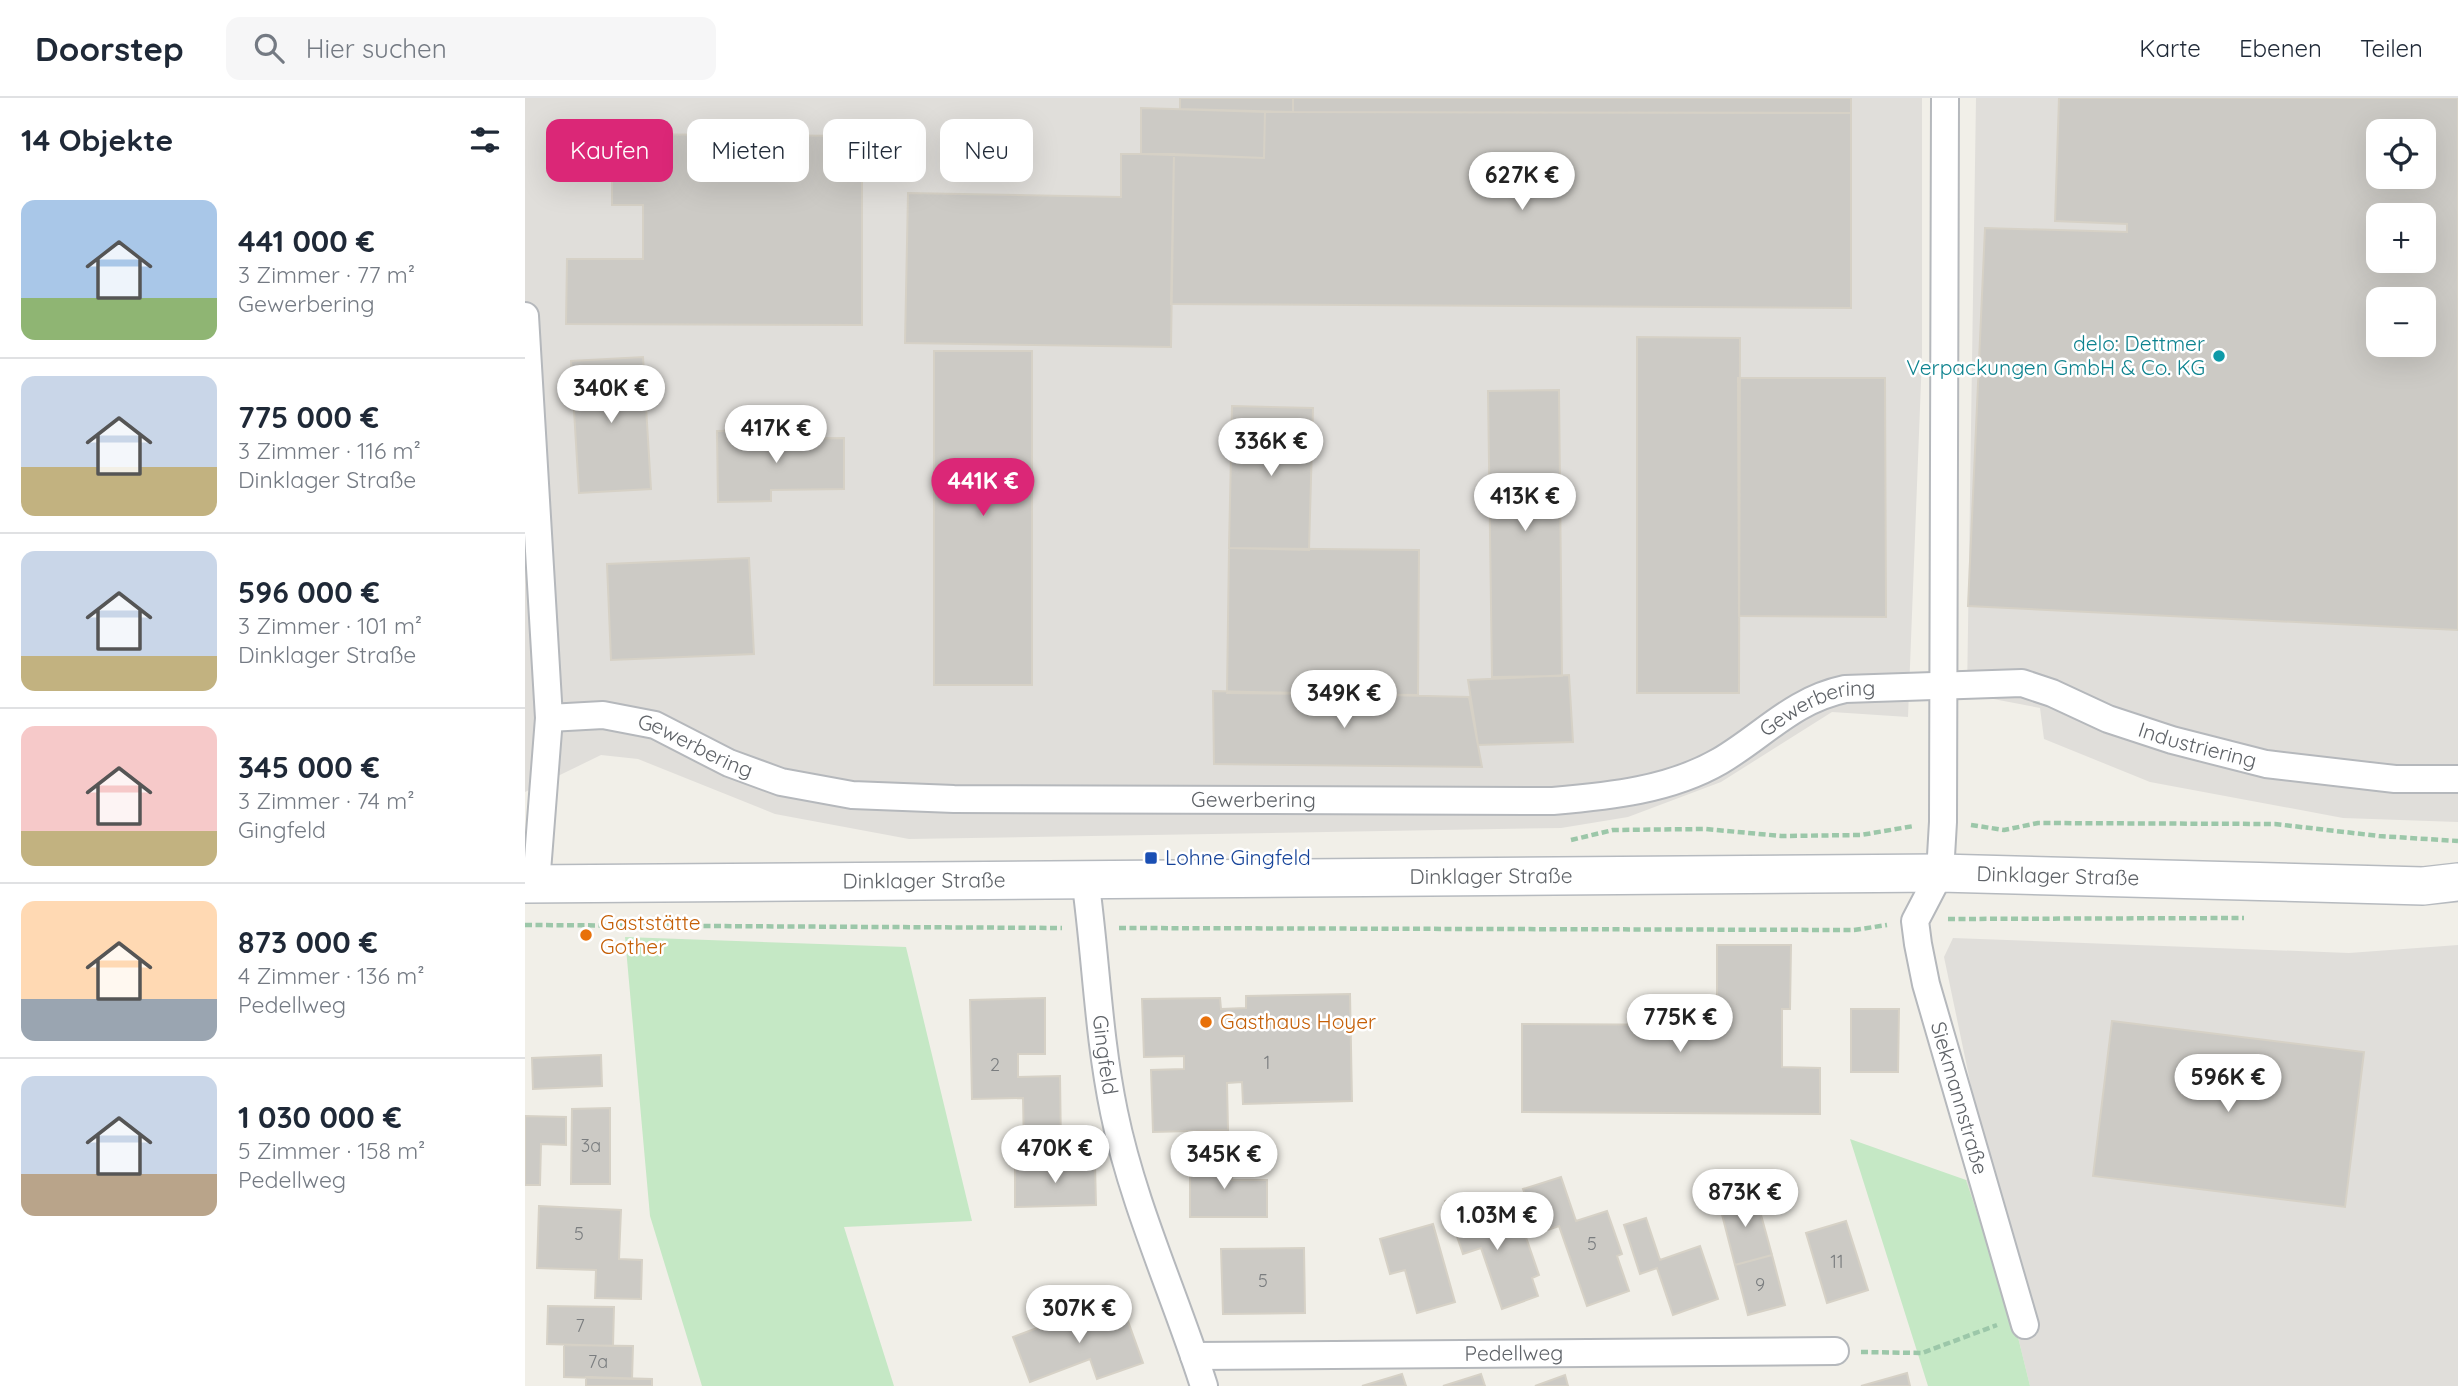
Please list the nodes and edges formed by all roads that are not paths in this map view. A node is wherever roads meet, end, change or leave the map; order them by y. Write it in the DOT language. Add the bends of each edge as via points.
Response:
graph roads {
  1 [pos="1945,98"];
  2 [pos="525,316"];
  3 [pos="1944,685"];
  4 [pos="549,718"];
  5 [pos="2458,779"];
  6 [pos="1940,873"];
  7 [pos="1085,878"];
  8 [pos="2458,882"];
  9 [pos="530,884"];
  10 [pos="2023,1320"];
  11 [pos="1835,1351"];
  12 [pos="1194,1356"];
  13 [pos="1204,1386"];
  1 -- 3 [label="street"];
  2 -- 4 [label="street"];
  3 -- 4 [label="street, Gewerbering" via="1845,688 1817,695 1719,761 1675,779 1612,796 1553,801 852,795 781,782 729,763 655,725 603,715"];
  3 -- 5 [label="street, Industriering" via="2022,683 2159,736 2266,764 2395,779"];
  3 -- 6 [label="street"];
  4 -- 9 [label="street"];
  6 -- 7 [label="main road, Dinklager Straße"];
  6 -- 8 [label="main road, Dinklager Straße" via="2423,886"];
  6 -- 10 [label="street, Siekmannstraße" via="1915,921 1926,984"];
  7 -- 9 [label="main road, Dinklager Straße"];
  7 -- 12 [label="street, Gingfeld" via="1114,1112 1127,1163"];
  11 -- 12 [label="street, Pedellweg"];
  12 -- 13 [label="street, Gingfeld"];
}
